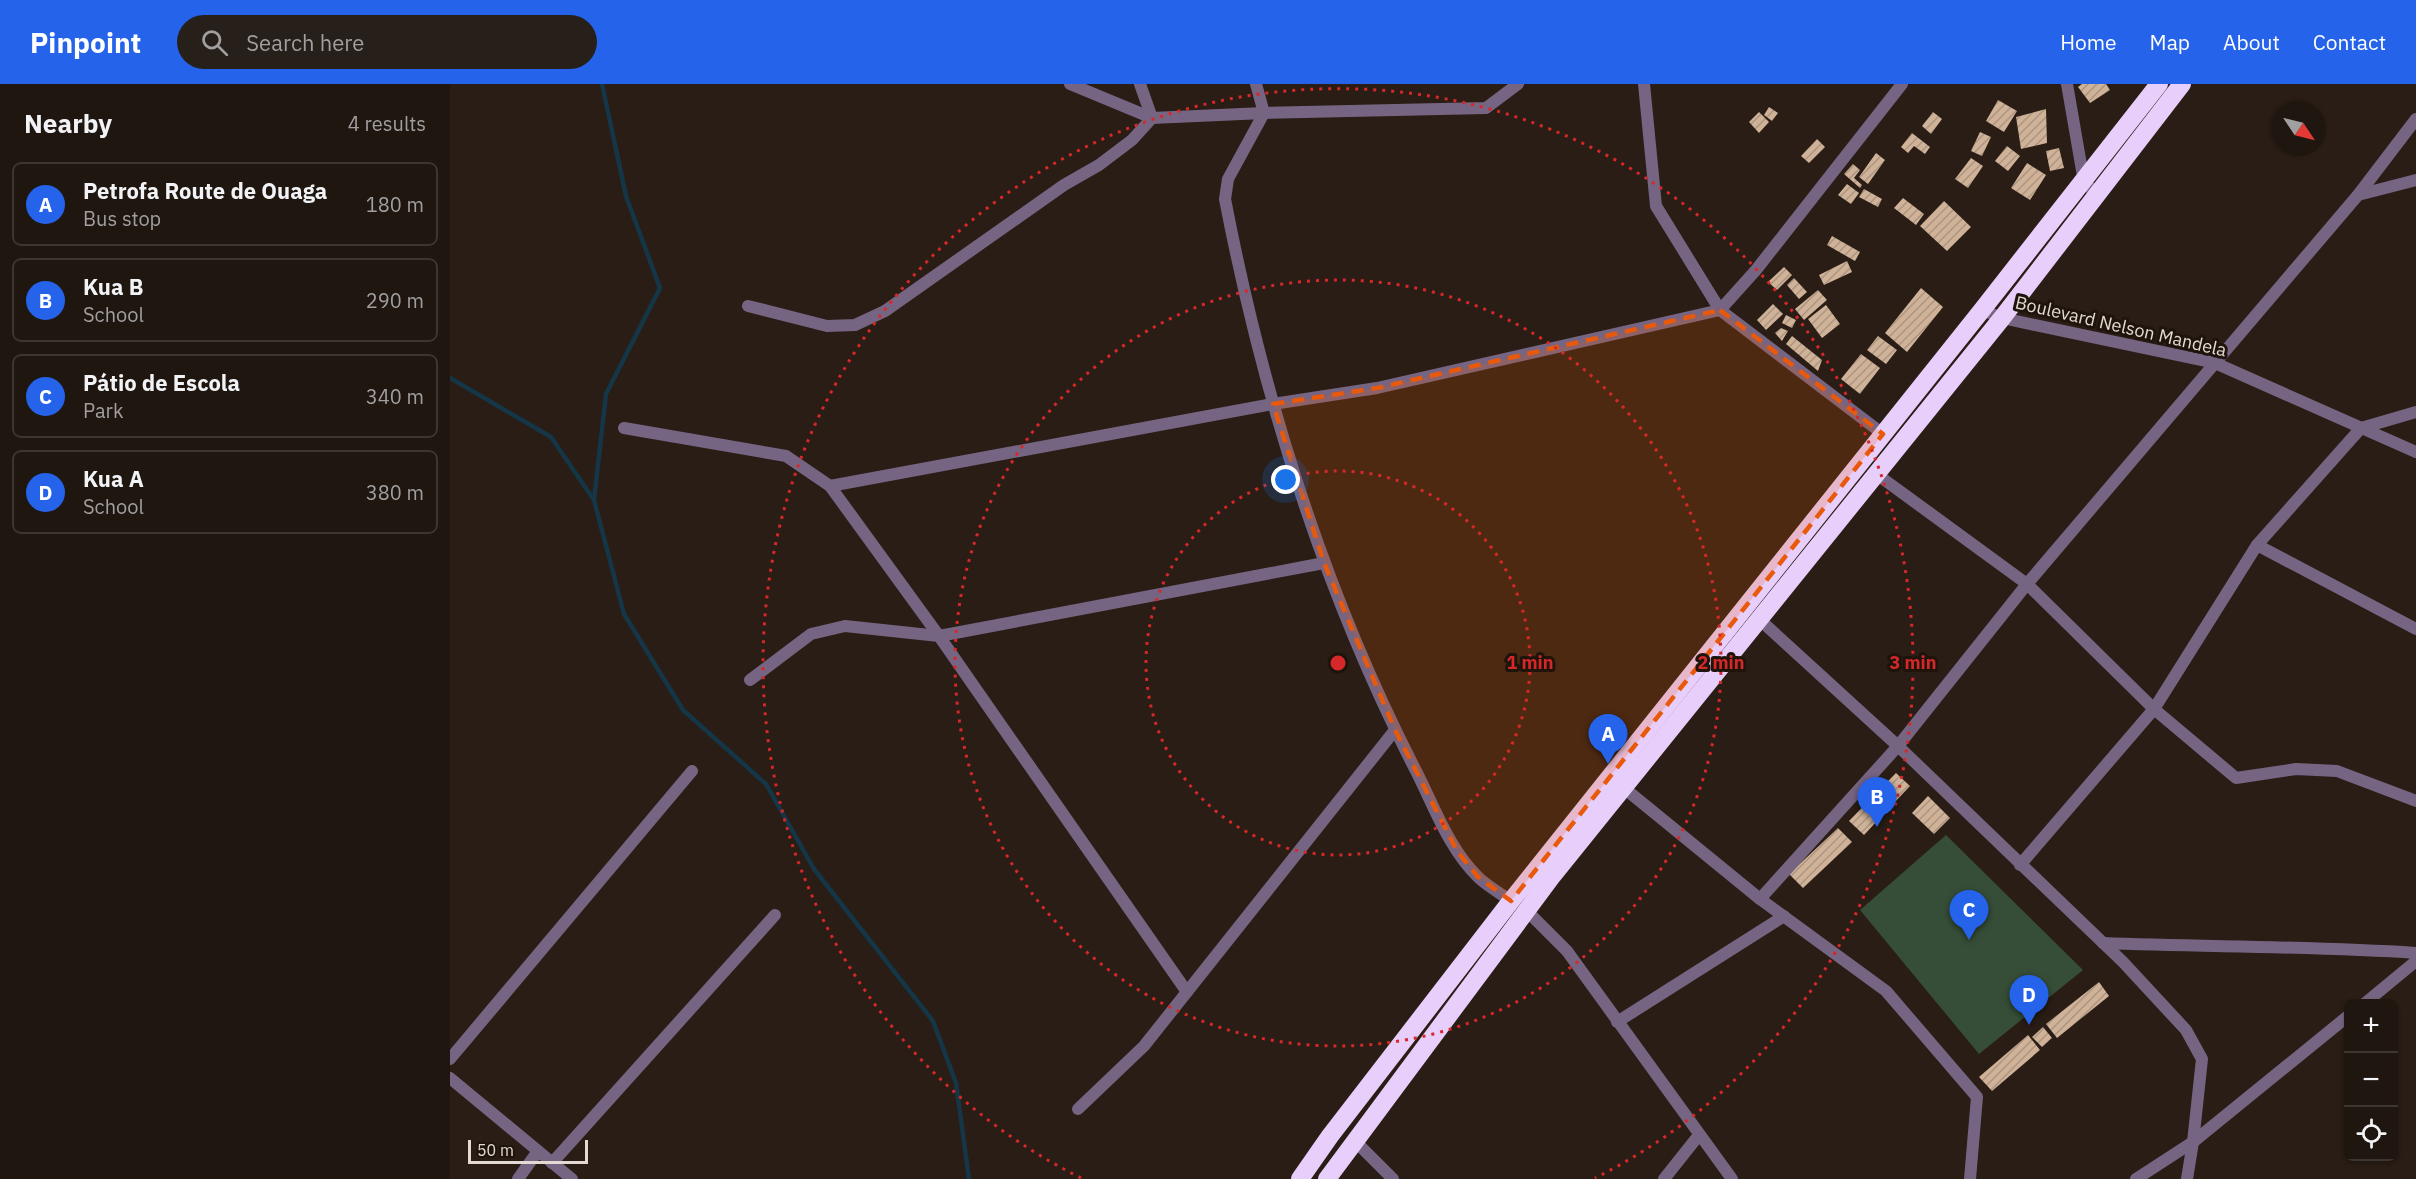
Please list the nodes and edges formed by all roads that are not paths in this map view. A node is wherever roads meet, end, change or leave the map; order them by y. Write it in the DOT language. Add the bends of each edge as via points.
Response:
graph roads {
  1 [pos="1070,84"];
  2 [pos="1140,84"];
  3 [pos="1256,84"];
  4 [pos="1518,84"];
  5 [pos="1644,84"];
  6 [pos="1902,84"];
  7 [pos="2067,84"];
  8 [pos="2159,84"];
  9 [pos="2182,84"];
  10 [pos="1264,112"];
  11 [pos="1152,118"];
  12 [pos="2416,119"];
  13 [pos="2416,180"];
  14 [pos="2084,182"];
  15 [pos="2097,194"];
  16 [pos="2358,195"];
  17 [pos="748,306"];
  18 [pos="1720,310"];
  19 [pos="1982,310"];
  20 [pos="2002,318"];
  21 [pos="2216,363"];
  22 [pos="1273,404"];
  23 [pos="2416,412"];
  24 [pos="624,428"];
  25 [pos="2361,428"];
  26 [pos="1883,434"];
  27 [pos="2416,452"];
  28 [pos="1875,473"];
  29 [pos="830,486"];
  30 [pos="2257,546"];
  31 [pos="1324,563"];
  32 [pos="2027,584"];
  33 [pos="1759,619"];
  34 [pos="2416,629"];
  35 [pos="939,636"];
  36 [pos="750,680"];
  37 [pos="2154,709"];
  38 [pos="1395,730"];
  39 [pos="1898,746"];
  40 [pos="692,771"];
  41 [pos="1624,788"];
  42 [pos="2416,801"];
  43 [pos="1583,825"];
  44 [pos="2020,865"];
  45 [pos="1761,899"];
  46 [pos="1519,905"];
  47 [pos="775,915"];
  48 [pos="1784,916"];
  49 [pos="2103,943"];
  50 [pos="2416,953"];
  51 [pos="2416,961"];
  52 [pos="1187,992"];
  53 [pos="2370,999"];
  54 [pos="2344,1020"];
  55 [pos="1617,1022"];
  56 [pos="450,1059"];
  57 [pos="450,1078"];
  58 [pos="1078,1109"];
  59 [pos="1699,1135"];
  60 [pos="1354,1140"];
  61 [pos="2193,1142"];
  62 [pos="538,1151"];
  63 [pos="552,1162"];
  64 [pos="518,1179"];
  65 [pos="572,1179"];
  66 [pos="1300,1179"];
  67 [pos="1327,1179"];
  68 [pos="1393,1179"];
  69 [pos="1664,1179"];
  70 [pos="1732,1179"];
  71 [pos="1970,1179"];
  72 [pos="2136,1179"];
  73 [pos="2187,1179"];
  1 -- 11 [label="street"];
  2 -- 11 [label="street"];
  3 -- 10 [label="street"];
  4 -- 10 [label="street" via="1486,108"];
  5 -- 18 [label="street" via="1656,206"];
  6 -- 18 [label="street"];
  7 -- 14 [label="street"];
  8 -- 14 [label="highway"];
  9 -- 15 [label="highway"];
  10 -- 11 [label="street"];
  10 -- 22 [label="street" via="1228,179 1225,199"];
  11 -- 17 [label="street" via="1132,140 1099,165 1064,185 885,311 855,325 827,326"];
  12 -- 16 [label="street"];
  13 -- 16 [label="street"];
  14 -- 15 [label="street"];
  14 -- 19 [label="highway"];
  15 -- 20 [label="highway"];
  16 -- 21 [label="street"];
  18 -- 22 [label="street" via="1377,388"];
  18 -- 26 [label="street"];
  19 -- 20 [label="street, Boulevard Nelson Mandela"];
  19 -- 26 [label="highway"];
  20 -- 21 [label="street, Boulevard Nelson Mandela"];
  20 -- 28 [label="highway"];
  21 -- 25 [label="street, Boulevard Nelson Mandela"];
  21 -- 32 [label="street"];
  22 -- 29 [label="street"];
  22 -- 31 [label="street"];
  23 -- 25 [label="street"];
  24 -- 29 [label="street" via="786,456"];
  25 -- 27 [label="street, Boulevard Nelson Mandela"];
  25 -- 30 [label="street"];
  26 -- 43 [label="highway"];
  28 -- 32 [label="street"];
  28 -- 33 [label="highway"];
  29 -- 35 [label="street"];
  30 -- 34 [label="street"];
  30 -- 37 [label="street"];
  31 -- 35 [label="street"];
  31 -- 38 [label="street"];
  32 -- 37 [label="street"];
  32 -- 39 [label="street"];
  33 -- 39 [label="street"];
  33 -- 41 [label="highway"];
  35 -- 36 [label="street" via="845,626 812,634"];
  35 -- 52 [label="street"];
  37 -- 42 [label="street" via="2236,778 2296,769 2337,771"];
  37 -- 44 [label="street"];
  38 -- 46 [label="street" via="1457,850 1479,877"];
  38 -- 52 [label="street"];
  39 -- 44 [label="street"];
  39 -- 45 [label="street"];
  40 -- 56 [label="street"];
  41 -- 43 [label="highway"];
  41 -- 45 [label="street"];
  43 -- 46 [label="highway"];
  44 -- 49 [label="street"];
  45 -- 48 [label="street"];
  46 -- 55 [label="street" via="1567,951"];
  46 -- 60 [label="highway"];
  46 -- 66 [label="highway" via="1330,1136"];
  47 -- 63 [label="street"];
  48 -- 55 [label="street"];
  48 -- 71 [label="street" via="1886,992 1977,1097"];
  49 -- 50 [label="street" via="2328,947"];
  49 -- 61 [label="street" via="2186,1030 2202,1059"];
  51 -- 53 [label="street"];
  52 -- 58 [label="street" via="1144,1046"];
  54 -- 61 [label="street"];
  55 -- 59 [label="street"];
  57 -- 62 [label="street"];
  59 -- 69 [label="street"];
  59 -- 70 [label="street"];
  60 -- 67 [label="highway"];
  60 -- 68 [label="street"];
  61 -- 72 [label="street"];
  61 -- 73 [label="street"];
  62 -- 63 [label="street"];
  62 -- 64 [label="street"];
  63 -- 65 [label="street"];
}
